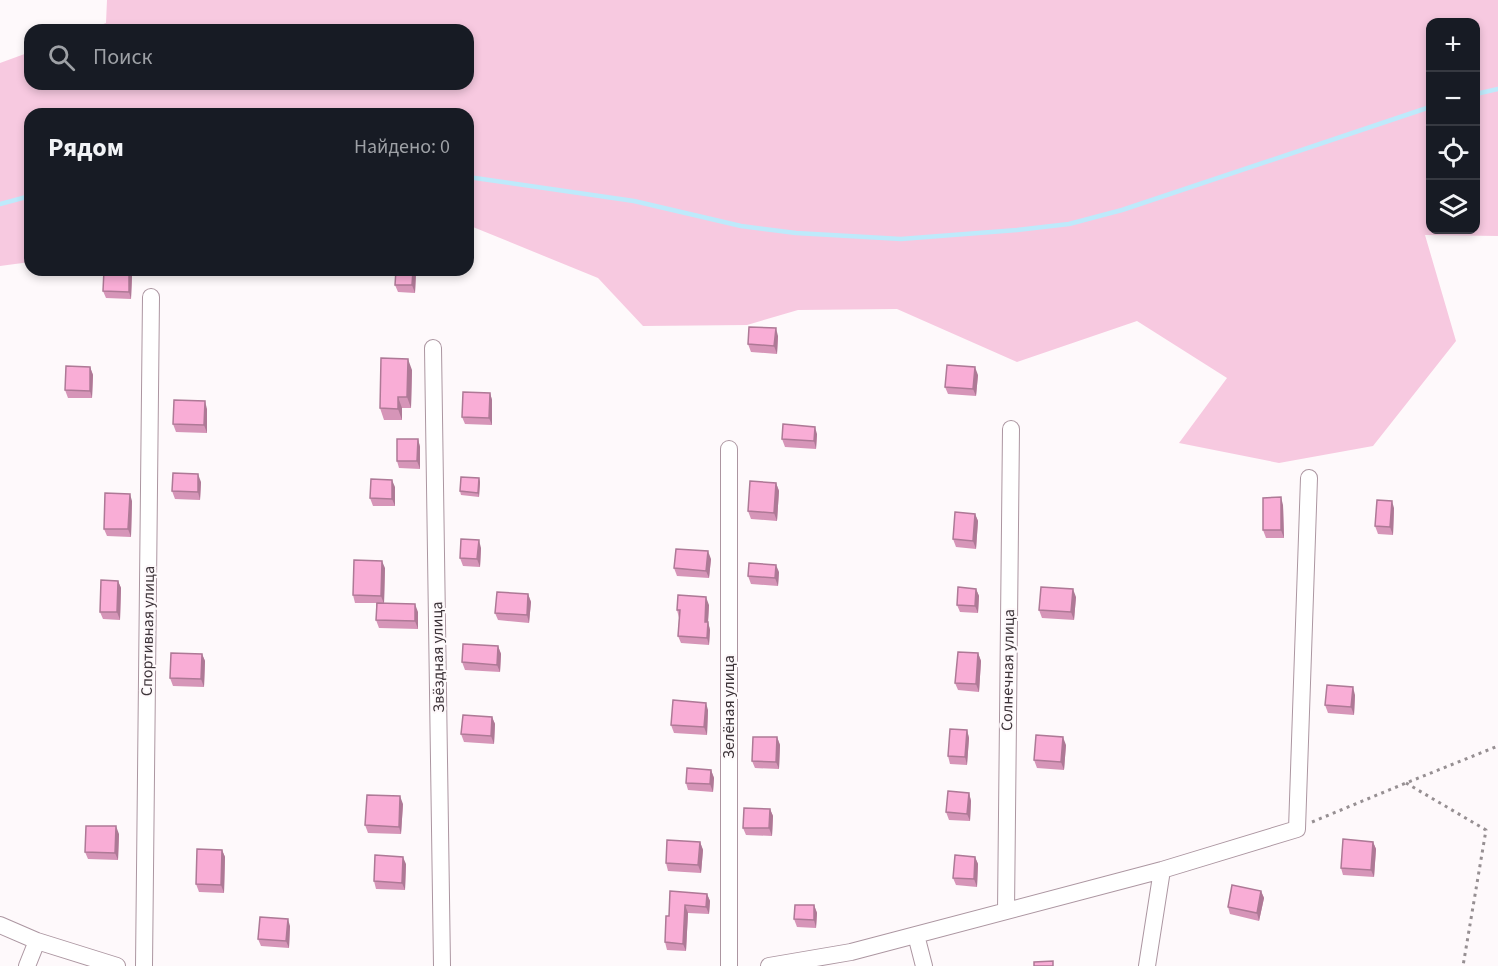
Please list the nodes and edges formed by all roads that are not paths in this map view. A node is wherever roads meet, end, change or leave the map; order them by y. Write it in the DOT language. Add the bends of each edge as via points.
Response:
graph roads {
  1 [pos="151,297"];
  2 [pos="433,348"];
  3 [pos="1011,429"];
  4 [pos="729,449"];
  5 [pos="1309,478"];
  6 [pos="1162,870"];
  7 [pos="1006,911"];
  8 [pos="0,925"];
  9 [pos="916,935"];
  10 [pos="38,941"];
  11 [pos="27,966"];
  12 [pos="117,966"];
  13 [pos="144,966"];
  14 [pos="442,966"];
  15 [pos="729,966"];
  16 [pos="769,966"];
  17 [pos="924,966"];
  18 [pos="1147,966"];
  1 -- 13 [label="street, Спортивная улица"];
  2 -- 14 [label="street, Звёздная улица"];
  3 -- 7 [label="street, Солнечная улица"];
  4 -- 15 [label="street, Зелёная улица"];
  5 -- 6 [label="street" via="1297,829"];
  6 -- 7 [label="street"];
  6 -- 18 [label="street"];
  7 -- 9 [label="street"];
  8 -- 10 [label="street"];
  9 -- 16 [label="street" via="851,952"];
  9 -- 17 [label="street"];
  10 -- 11 [label="street"];
  10 -- 12 [label="street"];
}
